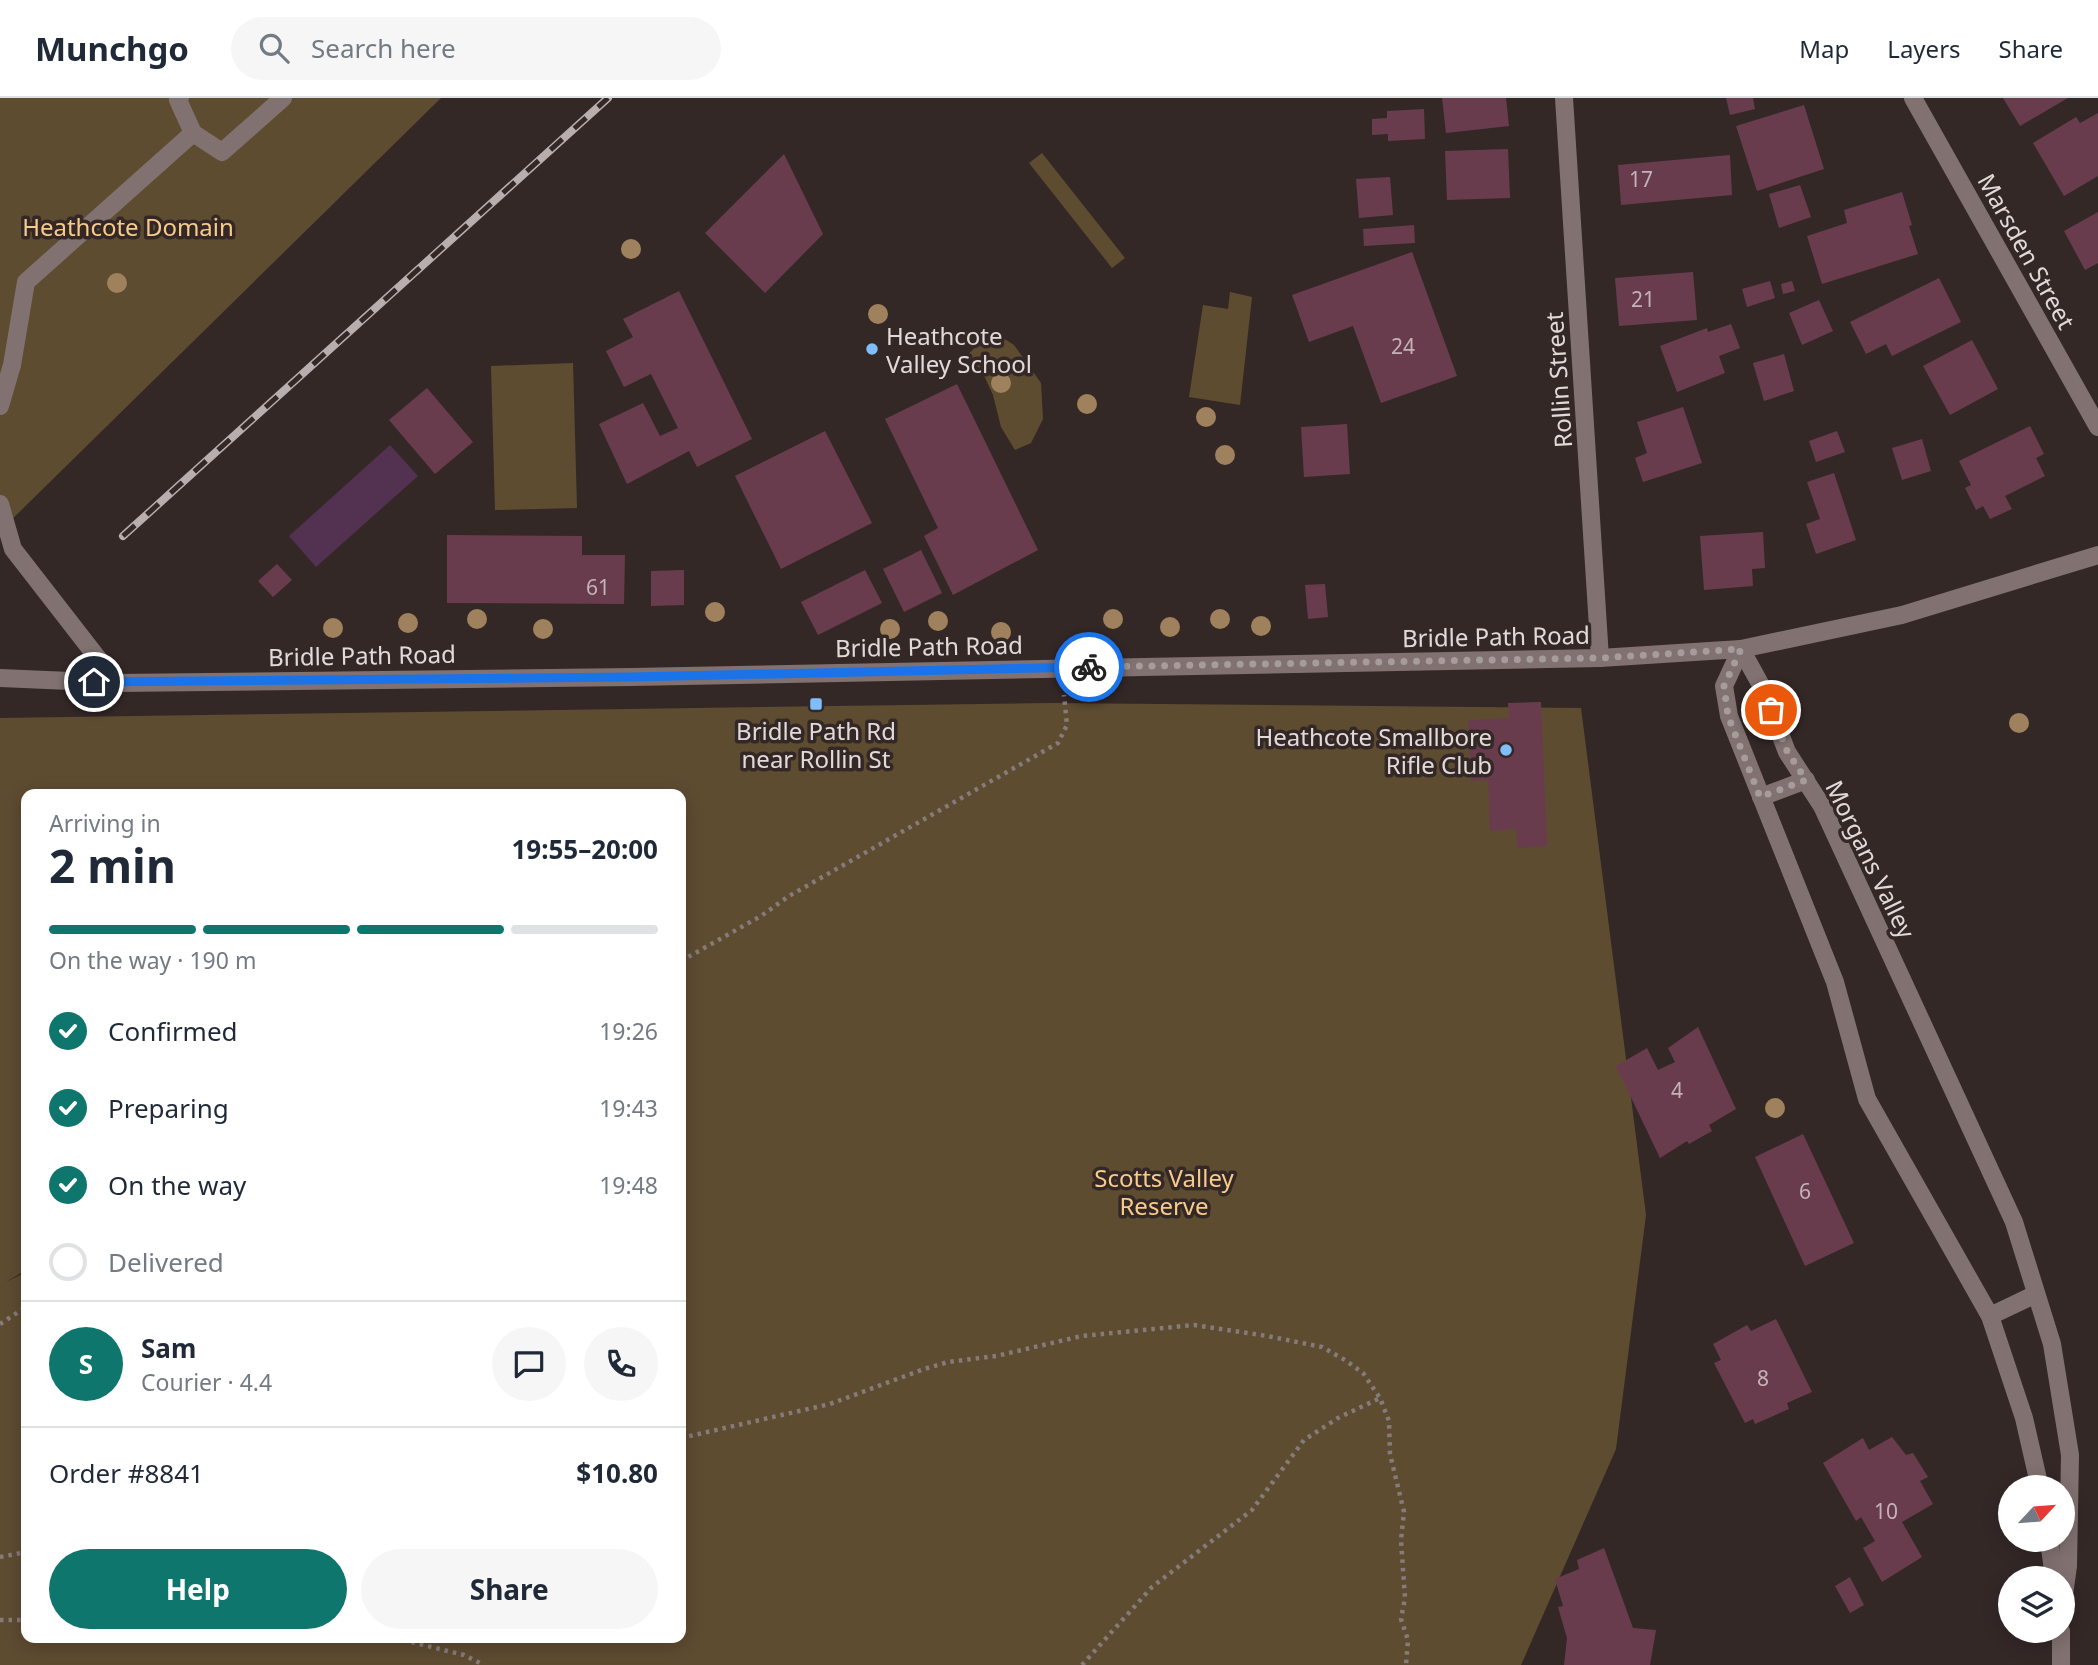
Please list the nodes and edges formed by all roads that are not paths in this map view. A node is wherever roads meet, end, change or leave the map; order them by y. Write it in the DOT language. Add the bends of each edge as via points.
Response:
graph roads {
  1 [pos="180,98"];
  2 [pos="283,98"];
  3 [pos="1564,98"];
  4 [pos="1913,98"];
  5 [pos="193,133"];
  6 [pos="0,406"];
  7 [pos="2098,427"];
  8 [pos="0,503"];
  9 [pos="2098,555"];
  10 [pos="1741,649"];
  11 [pos="1600,658"];
  12 [pos="0,678"];
  13 [pos="117,683"];
  14 [pos="1806,780"];
  15 [pos="1760,797"];
  16 [pos="2036,1294"];
  17 [pos="1990,1317"];
  18 [pos="2037,1475"];
  19 [pos="2068,1566"];
  20 [pos="2061,1643"];
  21 [pos="2061,1665"];
  1 -- 5 [label="street"];
  2 -- 5 [label="street" via="222,152"];
  3 -- 11 [label="street, Rollin Street"];
  4 -- 7 [label="street, Marsden Street"];
  5 -- 6 [label="street" via="26,282"];
  8 -- 13 [label="street" via="13,549"];
  9 -- 10 [label="street, Bridle Path Road" via="1902,615"];
  10 -- 11 [label="street, Bridle Path Road"];
  10 -- 14 [label="street, Morgans Valley" via="1763,689 1787,751"];
  10 -- 15 [label="street" via="1724,686 1728,716"];
  11 -- 13 [label="street, Bridle Path Road"];
  12 -- 13 [label="street, Bridle Path Road"];
  14 -- 15 [label="street"];
  14 -- 16 [label="street, Morgans Valley" via="2014,1222"];
  15 -- 17 [label="street" via="1835,982 1867,1099"];
  16 -- 17 [label="street"];
  16 -- 19 [label="street, Morgans Valley" via="2052,1344 2070,1455"];
  17 -- 18 [label="street" via="2024,1418"];
  20 -- 21 [label="street"];
}
